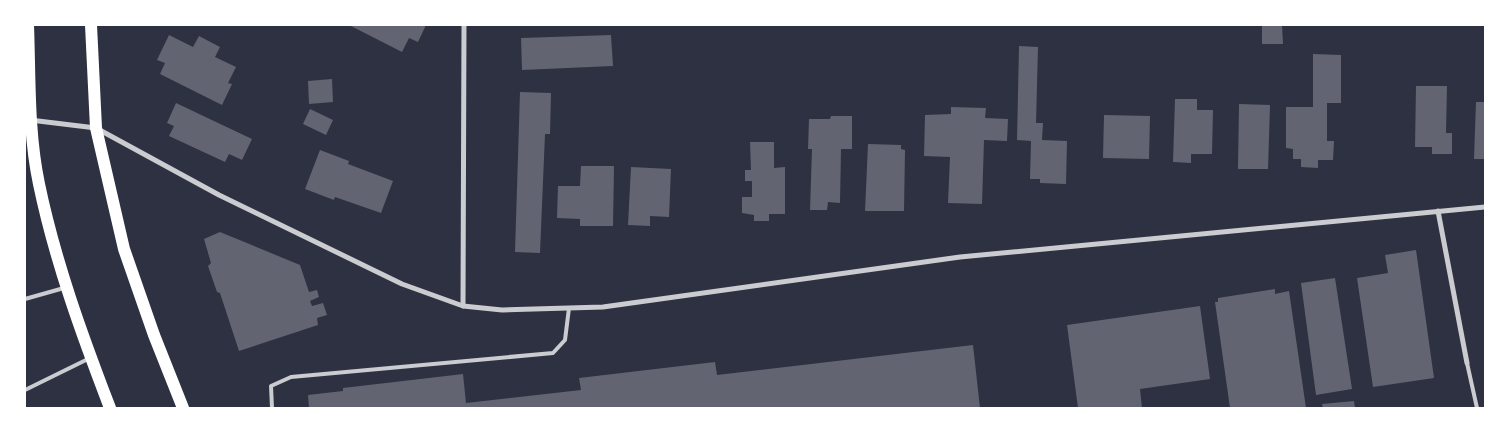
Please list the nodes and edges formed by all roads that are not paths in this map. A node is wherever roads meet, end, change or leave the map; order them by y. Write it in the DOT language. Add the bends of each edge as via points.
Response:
graph roads {
  1 [pos="28,25"];
  2 [pos="91,25"];
  3 [pos="464,25"];
  4 [pos="28,119"];
  5 [pos="96,128"];
  6 [pos="1485,207"];
  7 [pos="1438,211"];
  8 [pos="66,287"];
  9 [pos="25,299"];
  10 [pos="463,306"];
  11 [pos="569,308"];
  12 [pos="91,358"];
  13 [pos="1467,363"];
  14 [pos="25,390"];
  15 [pos="110,408"];
  16 [pos="183,408"];
  17 [pos="272,408"];
  18 [pos="1477,408"];
  1 -- 4 [label="main road"];
  2 -- 5 [label="main road"];
  3 -- 10 [label="street"];
  4 -- 5 [label="street"];
  4 -- 8 [label="main road" via="39,183"];
  5 -- 10 [label="street" via="220,195 402,284"];
  5 -- 16 [label="main road" via="124,249"];
  6 -- 7 [label="street"];
  7 -- 11 [label="street" via="960,257 603,307"];
  7 -- 13 [label="street"];
  8 -- 9 [label="lane"];
  8 -- 12 [label="main road"];
  10 -- 11 [label="street" via="502,310"];
  11 -- 17 [label="lane" via="565,340 553,353 291,377 271,386"];
  12 -- 14 [label="lane"];
  12 -- 15 [label="main road"];
  13 -- 18 [label="lane"];
}
